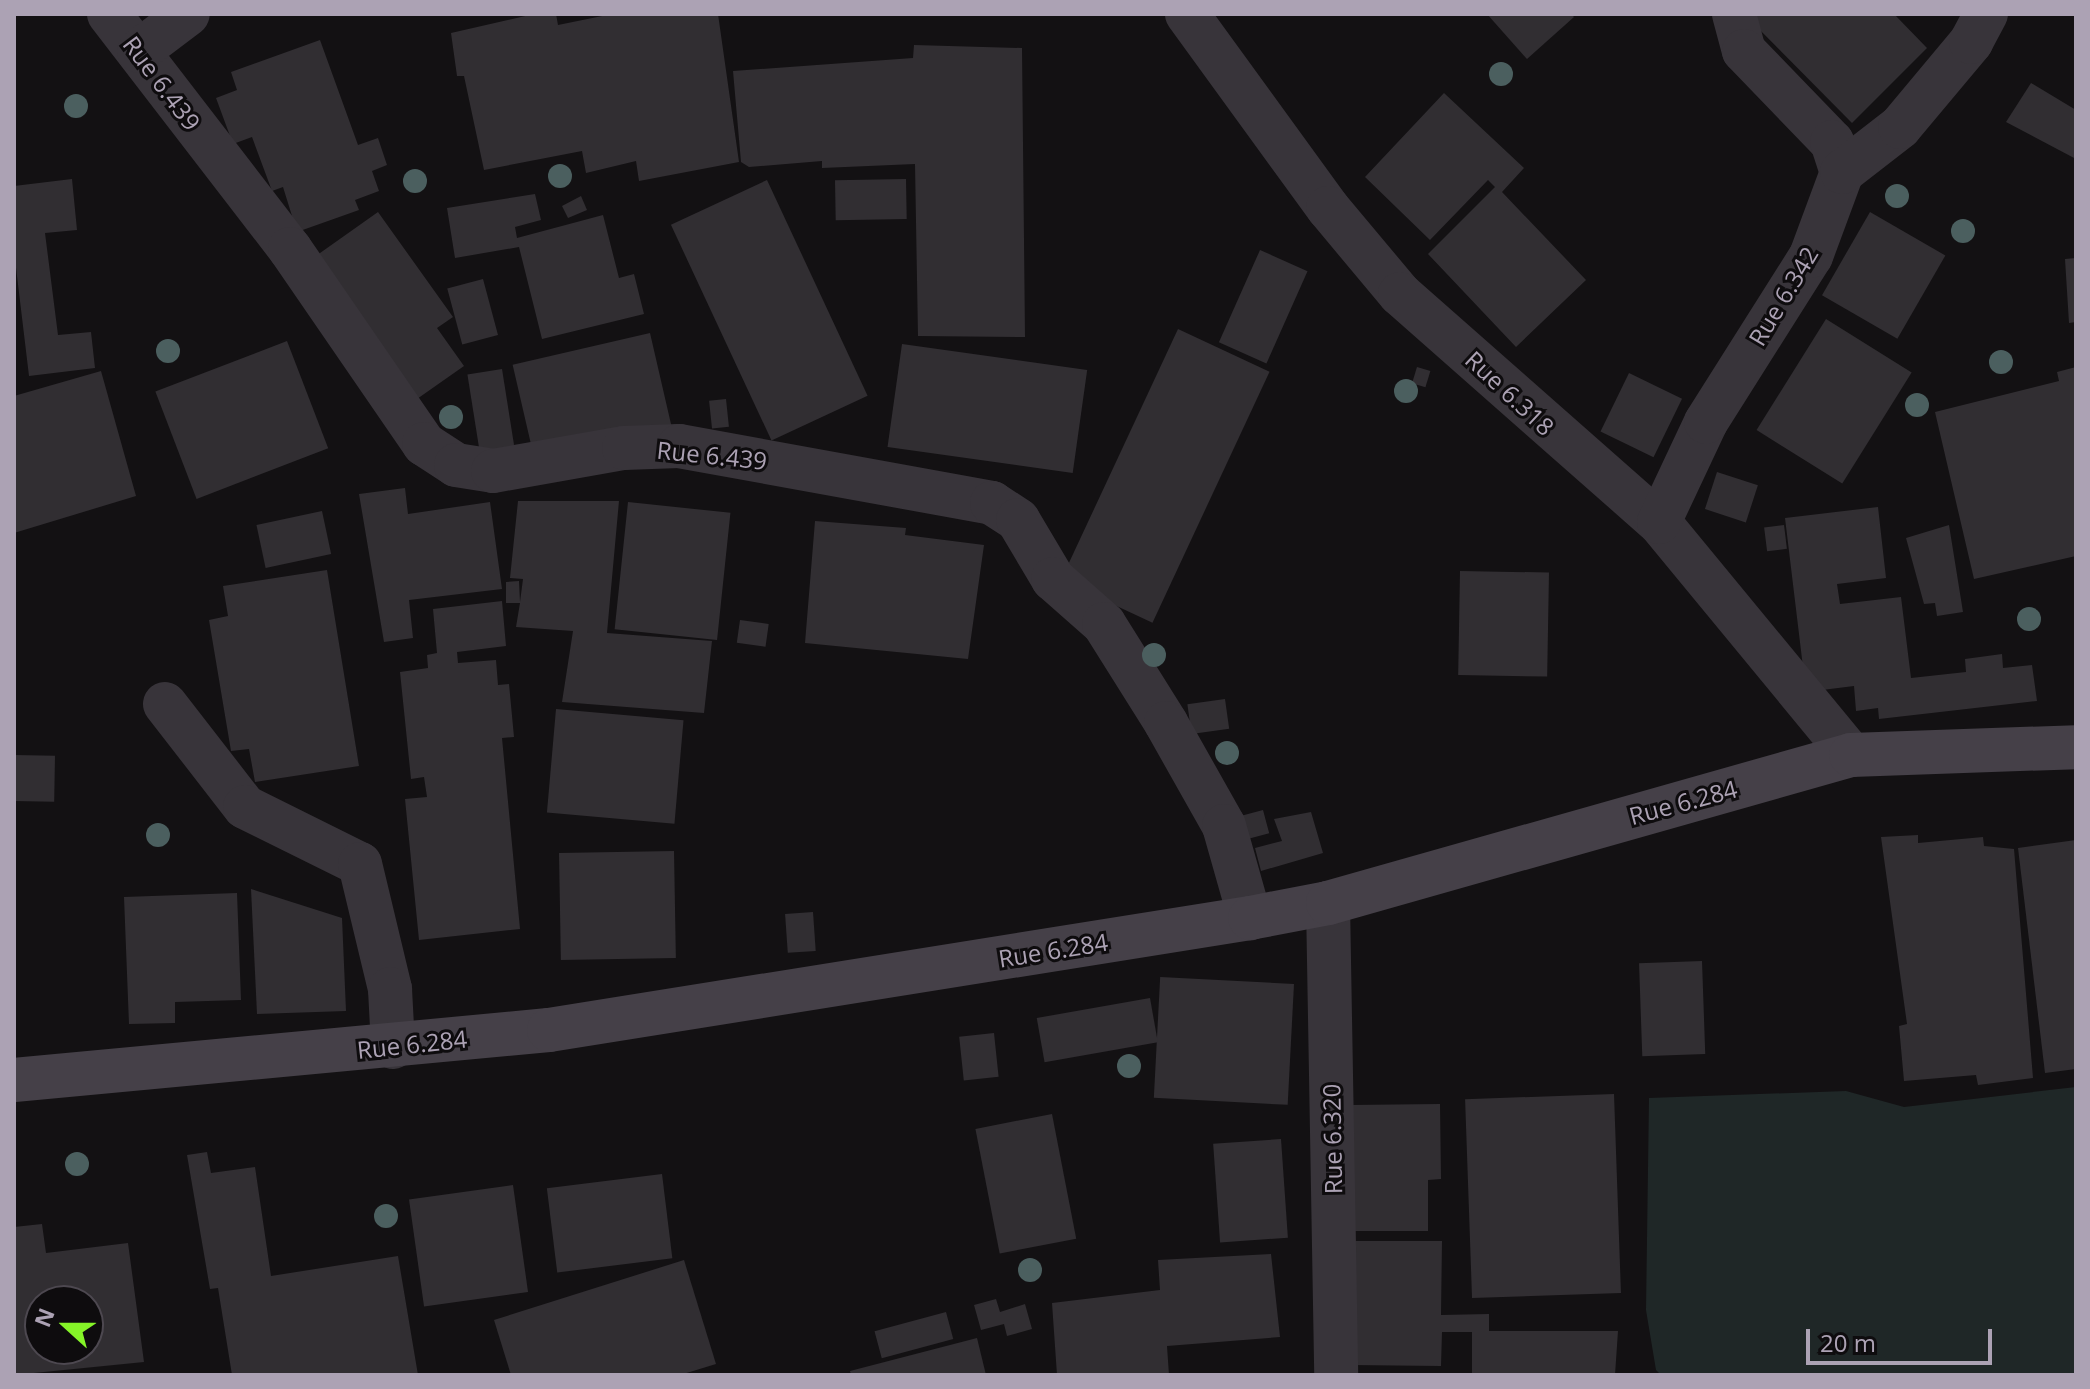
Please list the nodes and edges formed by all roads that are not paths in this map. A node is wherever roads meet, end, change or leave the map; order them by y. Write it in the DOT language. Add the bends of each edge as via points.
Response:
graph roads {
  1 [pos="109,14"];
  2 [pos="188,14"];
  3 [pos="1187,14"];
  4 [pos="1734,14"];
  5 [pos="1986,14"];
  6 [pos="139,51"];
  7 [pos="1842,172"];
  8 [pos="1659,522"];
  9 [pos="165,704"];
  10 [pos="2076,747"];
  11 [pos="1851,755"];
  12 [pos="1328,903"];
  13 [pos="1250,918"];
  14 [pos="393,1047"];
  15 [pos="14,1080"];
  16 [pos="1336,1375"];
  1 -- 6 [label="street, Rue 6.439"];
  2 -- 6 [label="street"];
  3 -- 8 [label="street, Rue 6.318" via="1328,208 1400,294"];
  4 -- 7 [label="street" via="1744,51 1832,142"];
  5 -- 7 [label="street" via="1971,42 1900,127"];
  6 -- 13 [label="street, Rue 6.439" via="290,249 424,444 456,465 493,471 624,448 679,446 992,503 1018,520 1053,579 1104,624 1166,723 1224,826"];
  7 -- 8 [label="street, Rue 6.342" via="1811,256 1706,422"];
  8 -- 11 [label="street, Rue 6.318"];
  9 -- 14 [label="street" via="245,807 360,864 390,989"];
  10 -- 11 [label="street, Rue 6.284"];
  11 -- 12 [label="street, Rue 6.284"];
  12 -- 13 [label="street, Rue 6.284"];
  12 -- 16 [label="street, Rue 6.320"];
  13 -- 14 [label="street, Rue 6.284" via="549,1030"];
  14 -- 15 [label="street, Rue 6.284"];
}
